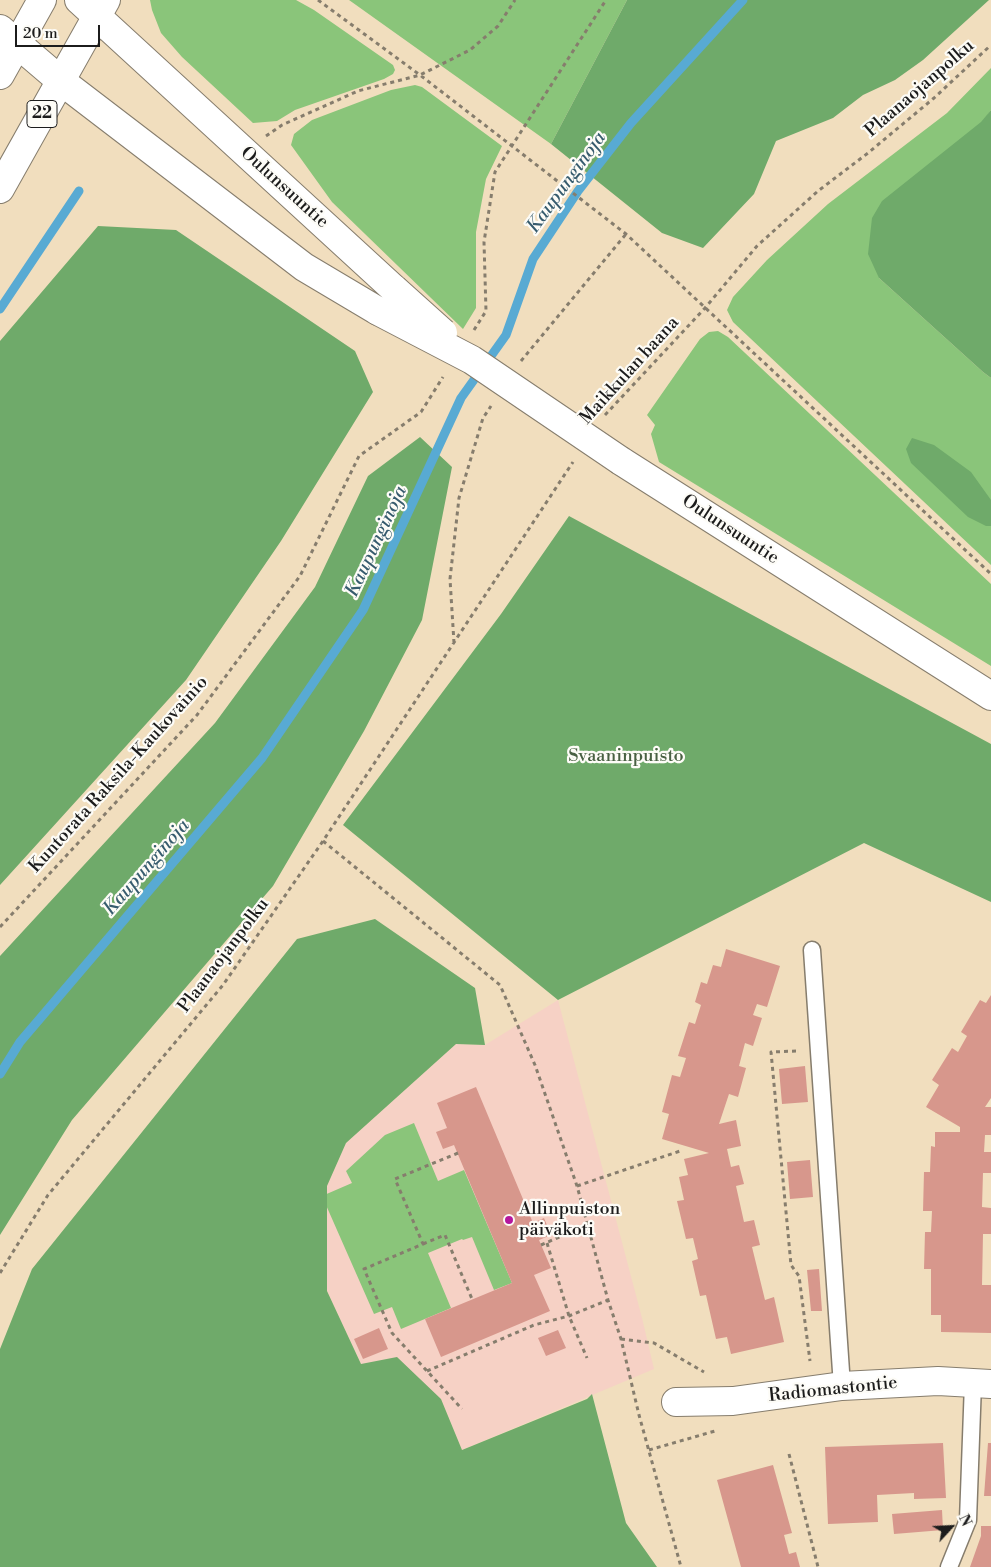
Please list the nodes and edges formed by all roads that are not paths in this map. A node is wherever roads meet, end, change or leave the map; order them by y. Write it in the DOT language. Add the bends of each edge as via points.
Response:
graph roads {
  1 [pos="42,0"];
  2 [pos="94,5"];
  3 [pos="9,36"];
  4 [pos="0,75"];
  5 [pos="61,81"];
  6 [pos="0,190"];
  7 [pos="471,348"];
  8 [pos="991,696"];
  9 [pos="812,950"];
  10 [pos="982,1384"];
  11 [pos="842,1386"];
  12 [pos="676,1402"];
  13 [pos="949,1567"];
  1 -- 3 [label="main road"];
  2 -- 5 [label="main road, 22"];
  2 -- 7 [label="main road, Oulunsuuntie, bridge" via="242,151 394,289"];
  3 -- 4 [label="main road"];
  3 -- 5 [label="main road, Oulunsuuntie"];
  5 -- 6 [label="main road, 22"];
  5 -- 7 [label="main road, Oulunsuuntie, bridge" via="304,267 378,311"];
  7 -- 8 [label="main road, Oulunsuuntie, bridge" via="622,461"];
  9 -- 11 [label="lane"];
  10 -- 11 [label="main road, Radiomastontie" via="938,1381"];
  10 -- 13 [label="lane" via="968,1520"];
  11 -- 12 [label="main road, Radiomastontie" via="732,1401"];
}
